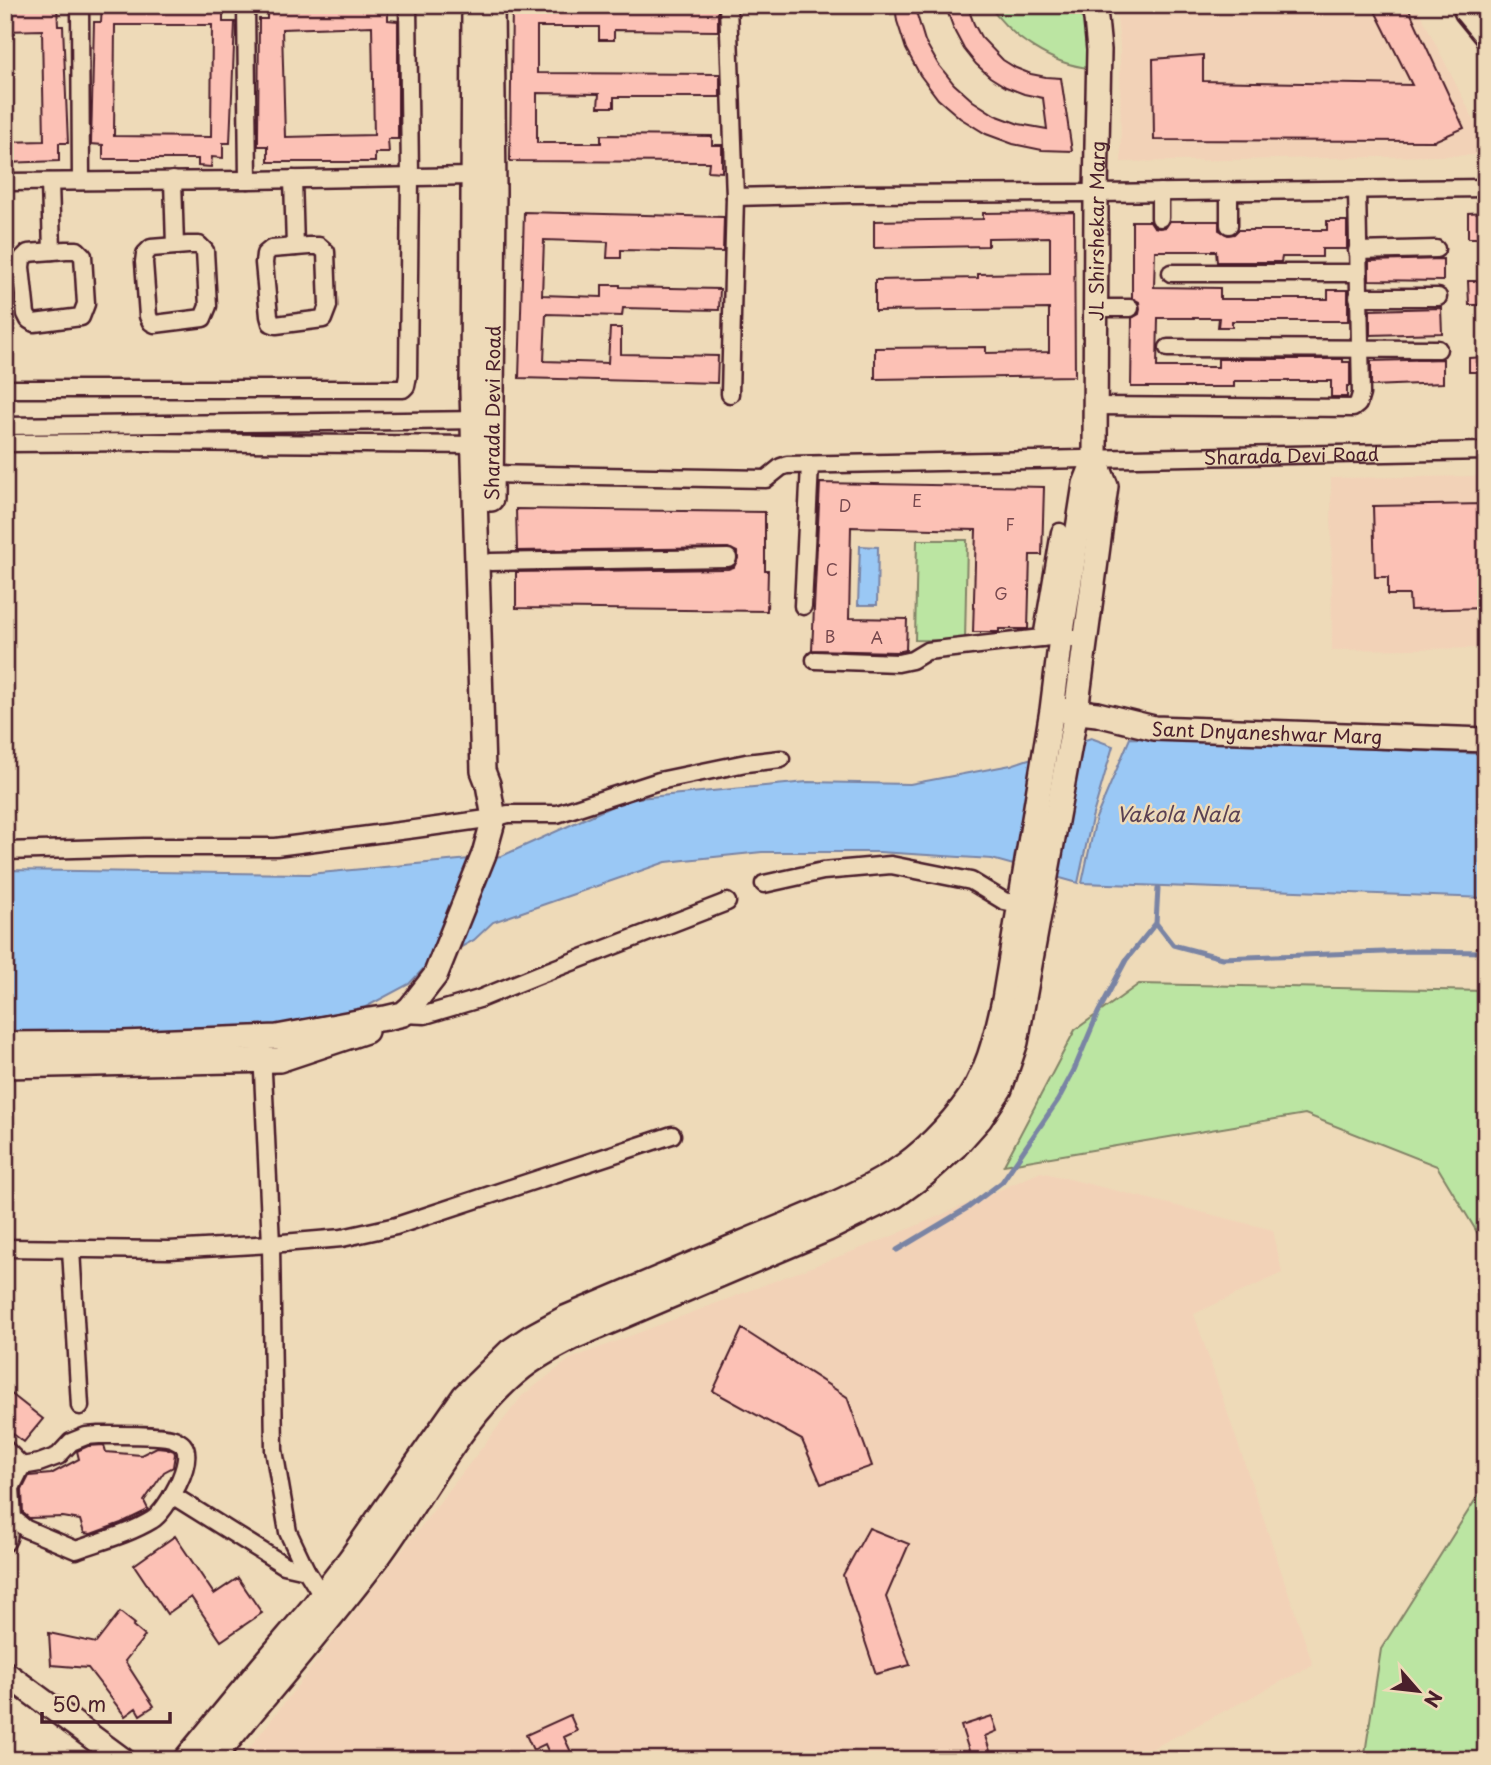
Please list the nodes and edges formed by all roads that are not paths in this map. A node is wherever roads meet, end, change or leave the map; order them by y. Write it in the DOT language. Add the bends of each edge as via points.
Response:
graph roads {
  1 [pos="80,5"];
  2 [pos="246,5"];
  3 [pos="408,5"];
  4 [pos="474,5"];
  5 [pos="492,5"];
  6 [pos="728,5"];
  7 [pos="1093,5"];
  8 [pos="1463,13"];
  9 [pos="1486,41"];
  10 [pos="410,177"];
  11 [pos="293,179"];
  12 [pos="173,180"];
  13 [pos="248,180"];
  14 [pos="80,181"];
  15 [pos="5,182"];
  16 [pos="50,182"];
  17 [pos="1486,188"];
  18 [pos="1357,190"];
  19 [pos="480,191"];
  20 [pos="1229,191"];
  21 [pos="1160,192"];
  22 [pos="1096,193"];
  23 [pos="736,197"];
  24 [pos="1160,218"];
  25 [pos="1229,225"];
  26 [pos="175,246"];
  27 [pos="295,247"];
  28 [pos="1436,249"];
  29 [pos="52,251"];
  30 [pos="1357,251"];
  31 [pos="1171,273"];
  32 [pos="1357,273"];
  33 [pos="1358,297"];
  34 [pos="1438,297"];
  35 [pos="1096,308"];
  36 [pos="1130,308"];
  37 [pos="1168,348"];
  38 [pos="1359,348"];
  39 [pos="1438,349"];
  40 [pos="5,389"];
  41 [pos="730,394"];
  42 [pos="1096,406"];
  43 [pos="482,420"];
  44 [pos="414,421"];
  45 [pos="5,426"];
  46 [pos="5,443"];
  47 [pos="416,445"];
  48 [pos="483,445"];
  49 [pos="1486,451"];
  50 [pos="1095,459"];
  51 [pos="810,465"];
  52 [pos="491,474"];
  53 [pos="728,558"];
  54 [pos="491,562"];
  55 [pos="485,594"];
  56 [pos="803,606"];
  57 [pos="1052,638"];
  58 [pos="1086,640"];
  59 [pos="815,660"];
  60 [pos="1052,710"];
  61 [pos="1076,711"];
  62 [pos="1486,740"];
  63 [pos="780,759"];
  64 [pos="494,818"];
  65 [pos="5,851"];
  66 [pos="764,884"];
  67 [pos="727,902"];
  68 [pos="1019,902"];
  69 [pos="395,1016"];
  70 [pos="5,1044"];
  71 [pos="262,1049"];
  72 [pos="160,1052"];
  73 [pos="5,1066"];
  74 [pos="672,1135"];
  75 [pos="824,1220"];
  76 [pos="271,1244"];
  77 [pos="5,1248"];
  78 [pos="71,1249"];
  79 [pos="80,1406"];
  80 [pos="5,1448"];
  81 [pos="22,1466"];
  82 [pos="172,1495"];
  83 [pos="5,1519"];
  84 [pos="5,1543"];
  85 [pos="306,1570"];
  86 [pos="329,1604"];
  87 [pos="5,1673"];
  88 [pos="268,1675"];
  89 [pos="123,1760"];
  90 [pos="185,1760"];
  91 [pos="212,1760"];
  1 -- 14 [label="street"];
  2 -- 13 [label="street"];
  3 -- 10 [label="street"];
  4 -- 19 [label="street, Sharada Devi Road"];
  5 -- 19 [label="street, Sharada Devi Road"];
  6 -- 23 [label="street"];
  7 -- 22 [label="street, JL Shirshekar Marg" via="1099,50"];
  8 -- 9 [label="street"];
  10 -- 11 [label="street"];
  10 -- 19 [label="street"];
  10 -- 40 [label="street" via="408,382 403,389"];
  11 -- 13 [label="street"];
  11 -- 27 [label="street"];
  12 -- 13 [label="street"];
  12 -- 14 [label="street"];
  12 -- 26 [label="street"];
  14 -- 16 [label="street"];
  15 -- 16 [label="street"];
  16 -- 29 [label="street"];
  17 -- 18 [label="street"];
  18 -- 20 [label="street"];
  18 -- 30 [label="street"];
  19 -- 43 [label="street, Sharada Devi Road"];
  19 -- 43 [label="street, Sharada Devi Road" via="472,391"];
  20 -- 21 [label="street"];
  20 -- 25 [label="street"];
  21 -- 22 [label="street"];
  21 -- 24 [label="street"];
  22 -- 23 [label="street"];
  22 -- 35 [label="street, JL Shirshekar Marg"];
  23 -- 41 [label="street"];
  26 -- 26 [label="street" via="199,245 205,251 208,306 203,318 155,324 148,316 145,254 150,248"];
  27 -- 27 [label="street" via="320,246 326,252 327,313 323,319 276,325 269,316 265,254 271,249"];
  28 -- 30 [label="street"];
  29 -- 29 [label="street" via="77,250 83,256 85,310 81,317 34,323 26,314 22,259 28,253"];
  30 -- 32 [label="street"];
  31 -- 32 [label="street"];
  32 -- 33 [label="street"];
  33 -- 34 [label="street"];
  33 -- 38 [label="street"];
  35 -- 36 [label="street"];
  35 -- 42 [label="street, JL Shirshekar Marg"];
  37 -- 38 [label="street"];
  38 -- 39 [label="street"];
  38 -- 42 [label="street" via="1360,394 1353,408"];
  42 -- 50 [label="street, JL Shirshekar Marg"];
  43 -- 44 [label="street"];
  43 -- 48 [label="street, Sharada Devi Road"];
  44 -- 45 [label="street"];
  44 -- 47 [label="street"];
  46 -- 47 [label="street"];
  47 -- 48 [label="street"];
  48 -- 52 [label="street, Sharada Devi Road"];
  48 -- 55 [label="street"];
  49 -- 50 [label="street, Sharada Devi Road"];
  50 -- 51 [label="street, Sharada Devi Road"];
  50 -- 57 [label="street" via="1062,532 1061,580"];
  50 -- 58 [label="street" via="1106,485"];
  51 -- 52 [label="street, Sharada Devi Road" via="787,465 766,479"];
  51 -- 56 [label="street"];
  52 -- 54 [label="street, Sharada Devi Road"];
  53 -- 54 [label="street"];
  54 -- 55 [label="street, Sharada Devi Road"];
  55 -- 64 [label="street, Sharada Devi Road" via="497,766 488,784"];
  57 -- 58 [label="street"];
  57 -- 59 [label="street" via="928,651 898,663"];
  57 -- 60 [label="street"];
  58 -- 61 [label="street"];
  60 -- 61 [label="street, Sant Dnyaneshwar Marg"];
  60 -- 68 [label="street"];
  61 -- 62 [label="street, Sant Dnyaneshwar Marg" via="1154,728"];
  61 -- 75 [label="street" via="1016,1042 1000,1089 980,1119 924,1175 895,1196"];
  63 -- 64 [label="street" via="659,781 557,814 515,813"];
  64 -- 65 [label="street" via="276,847"];
  64 -- 69 [label="street" via="435,976 410,1008"];
  66 -- 68 [label="street" via="824,871 891,865 971,881 1004,901"];
  67 -- 69 [label="street" via="479,999 425,1015"];
  68 -- 75 [label="street" via="995,1043 964,1106 902,1166"];
  69 -- 71 [label="street" via="362,1034 303,1042 279,1060"];
  70 -- 72 [label="street"];
  71 -- 72 [label="street"];
  71 -- 76 [label="street"];
  72 -- 73 [label="street"];
  74 -- 76 [label="street" via="396,1226 342,1238"];
  75 -- 86 [label="street" via="565,1318 510,1351 464,1396 358,1566"];
  76 -- 78 [label="street"];
  76 -- 85 [label="street" via="274,1450 288,1532"];
  77 -- 78 [label="street"];
  78 -- 79 [label="street"];
  80 -- 81 [label="street"];
  81 -- 82 [label="street" via="58,1456 71,1442 86,1436 171,1437 186,1451 185,1469"];
  81 -- 82 [label="street" via="11,1488 13,1518 26,1530 76,1550 153,1520"];
  82 -- 85 [label="street" via="284,1564"];
  83 -- 84 [label="street" via="9,1534"];
  85 -- 86 [label="street"];
  86 -- 88 [label="street"];
  87 -- 89 [label="street"];
  88 -- 90 [label="street"];
  88 -- 91 [label="street"];
}
